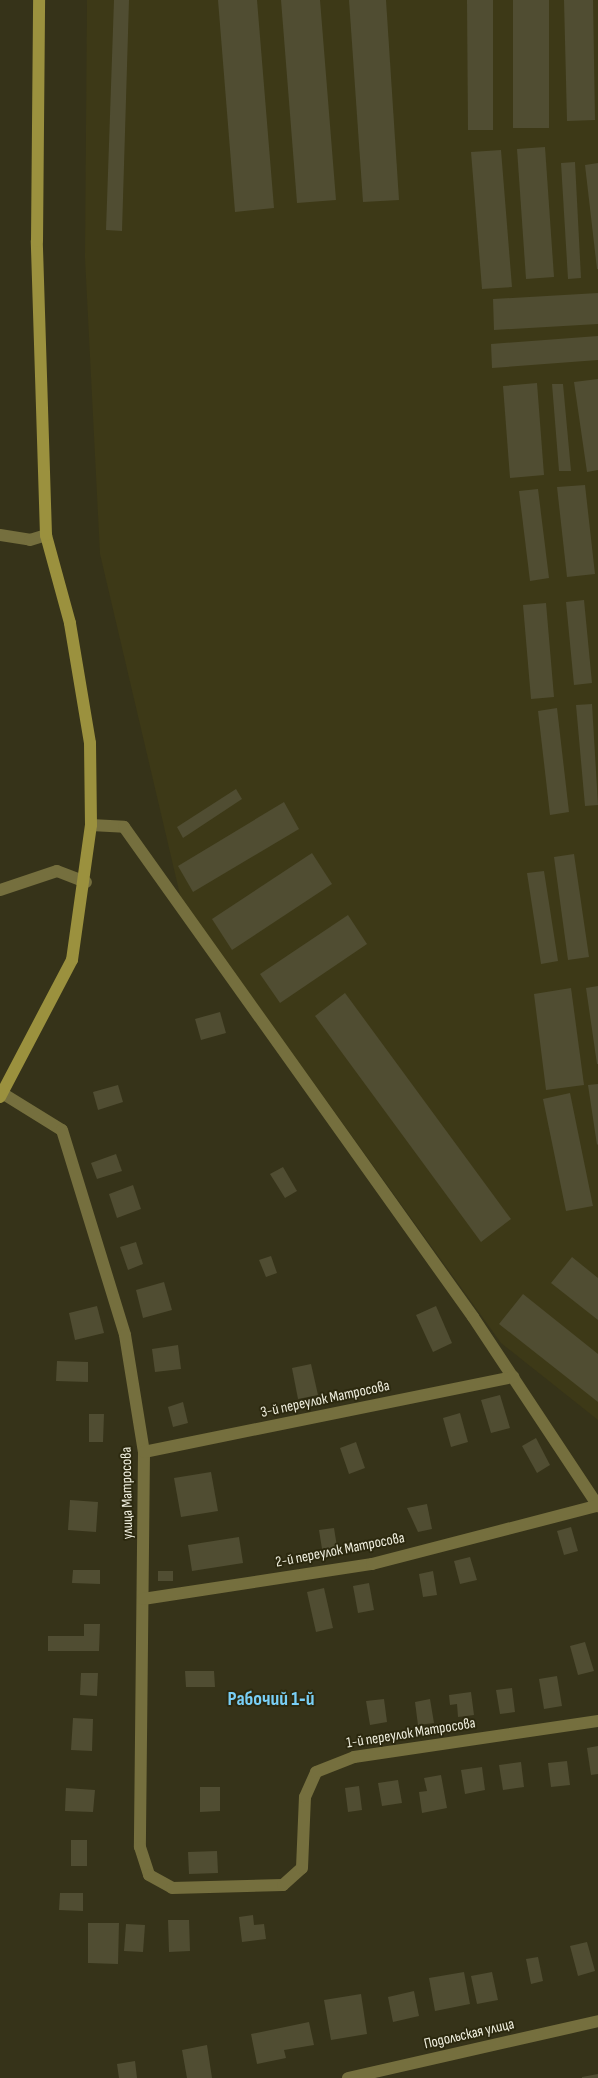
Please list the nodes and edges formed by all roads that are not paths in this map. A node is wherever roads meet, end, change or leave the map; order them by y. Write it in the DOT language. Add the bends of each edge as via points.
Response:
graph roads {
  1 [pos="39,0"];
  2 [pos="0,535"];
  3 [pos="46,536"];
  4 [pos="91,825"];
  5 [pos="86,882"];
  6 [pos="0,890"];
  7 [pos="1,1095"];
  8 [pos="513,1377"];
  9 [pos="144,1452"];
  10 [pos="598,1506"];
  11 [pos="143,1600"];
  12 [pos="598,1721"];
  13 [pos="149,1875"];
  14 [pos="598,2021"];
  15 [pos="348,2078"];
  1 -- 3 [label="main road" via="37,241"];
  2 -- 3 [label="street" via="30,540"];
  3 -- 4 [label="main road" via="70,623 90,743"];
  4 -- 5 [label="main road"];
  4 -- 8 [label="street" via="124,827"];
  5 -- 6 [label="street" via="57,871"];
  5 -- 7 [label="main road" via="72,960"];
  7 -- 9 [label="street, улица Матросова" via="62,1130 125,1335"];
  8 -- 9 [label="street, 3-й переулок Матросова"];
  8 -- 10 [label="street"];
  9 -- 11 [label="street, улица Матросова"];
  10 -- 11 [label="street, 2-й переулок Матросова" via="372,1564"];
  11 -- 13 [label="street, улица Матросова" via="140,1847"];
  12 -- 13 [label="street, 1-й переулок Матросова" via="354,1757 316,1772 305,1798 302,1868 283,1885 172,1888"];
  14 -- 15 [label="street, Подольская улица"];
}
